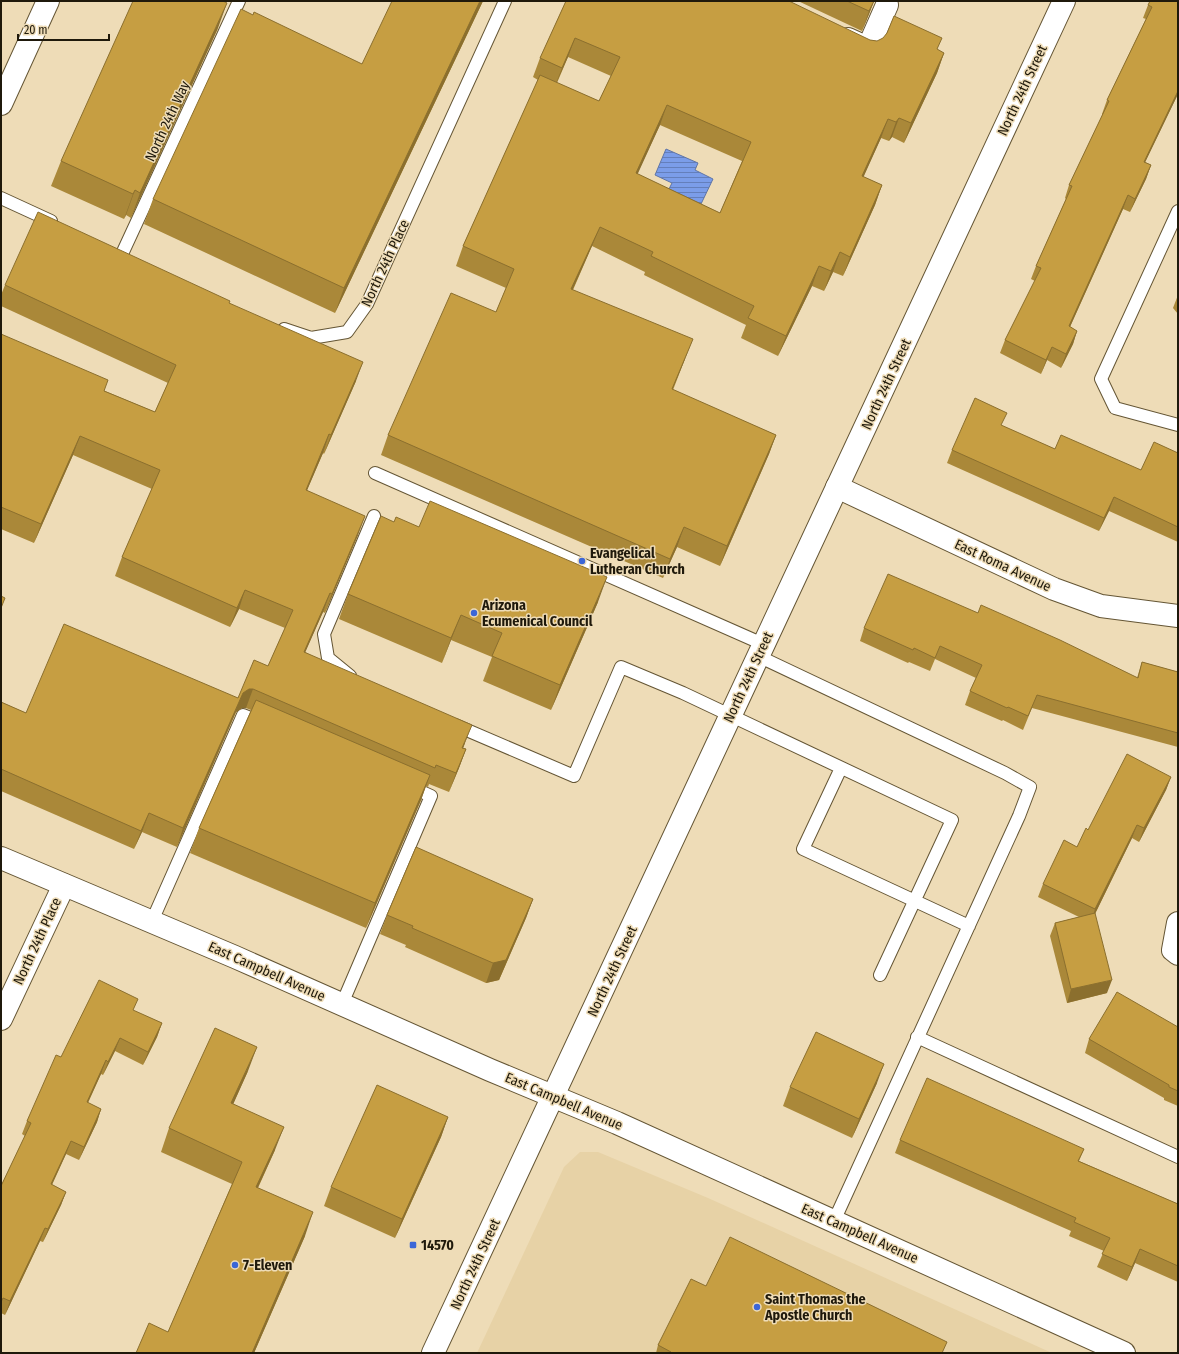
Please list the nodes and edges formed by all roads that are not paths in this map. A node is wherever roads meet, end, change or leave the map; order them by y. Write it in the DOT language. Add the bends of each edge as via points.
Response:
graph roads {
  1 [pos="48,1"];
  2 [pos="505,1"];
  3 [pos="1064,1"];
  4 [pos="237,2"];
  5 [pos="887,5"];
  6 [pos="832,31"];
  7 [pos="1,104"];
  8 [pos="1,198"];
  9 [pos="1178,212"];
  10 [pos="61,226"];
  11 [pos="108,248"];
  12 [pos="271,323"];
  13 [pos="1178,425"];
  14 [pos="375,473"];
  15 [pos="837,488"];
  16 [pos="374,516"];
  17 [pos="1178,616"];
  18 [pos="761,650"];
  19 [pos="362,684"];
  20 [pos="730,717"];
  21 [pos="442,719"];
  22 [pos="272,727"];
  23 [pos="841,768"];
  24 [pos="395,781"];
  25 [pos="1,858"];
  26 [pos="64,884"];
  27 [pos="914,901"];
  28 [pos="152,921"];
  29 [pos="1178,923"];
  30 [pos="969,926"];
  31 [pos="1176,952"];
  32 [pos="880,975"];
  33 [pos="342,1004"];
  34 [pos="1,1019"];
  35 [pos="917,1037"];
  36 [pos="553,1097"];
  37 [pos="1178,1157"];
  38 [pos="834,1221"];
  39 [pos="434,1353"];
  40 [pos="1124,1353"];
  1 -- 7 [label="street"];
  2 -- 12 [label="lane, North 24th Place" via="367,304 347,332 311,338"];
  3 -- 15 [label="street, North 24th Street"];
  4 -- 11 [label="lane, North 24th Way" via="126,256"];
  5 -- 6 [label="street" via="868,48"];
  8 -- 10 [label="lane"];
  9 -- 13 [label="lane" via="1101,379 1115,408"];
  14 -- 18 [label="lane"];
  15 -- 17 [label="street, East Roma Avenue" via="1054,589 1101,606"];
  15 -- 18 [label="street, North 24th Street"];
  16 -- 19 [label="lane" via="324,634 328,658"];
  18 -- 20 [label="street, North 24th Street"];
  18 -- 30 [label="lane" via="1030,787 1020,816"];
  20 -- 21 [label="lane" via="621,667 574,776"];
  20 -- 23 [label="lane"];
  20 -- 36 [label="street, North 24th Street"];
  22 -- 28 [label="lane" via="243,714"];
  23 -- 27 [label="lane" via="952,820"];
  23 -- 27 [label="lane" via="803,849"];
  24 -- 33 [label="lane" via="431,796"];
  25 -- 26 [label="street, East Campbell Avenue"];
  26 -- 28 [label="street, East Campbell Avenue"];
  26 -- 34 [label="street, North 24th Place"];
  27 -- 30 [label="lane"];
  27 -- 32 [label="lane"];
  28 -- 33 [label="street, East Campbell Avenue"];
  29 -- 31 [label="street"];
  30 -- 35 [label="lane"];
  33 -- 36 [label="street, East Campbell Avenue"];
  35 -- 37 [label="lane"];
  35 -- 38 [label="lane"];
  36 -- 38 [label="street, East Campbell Avenue" via="617,1122"];
  36 -- 39 [label="street, North 24th Street"];
  38 -- 40 [label="street, East Campbell Avenue"];
}
